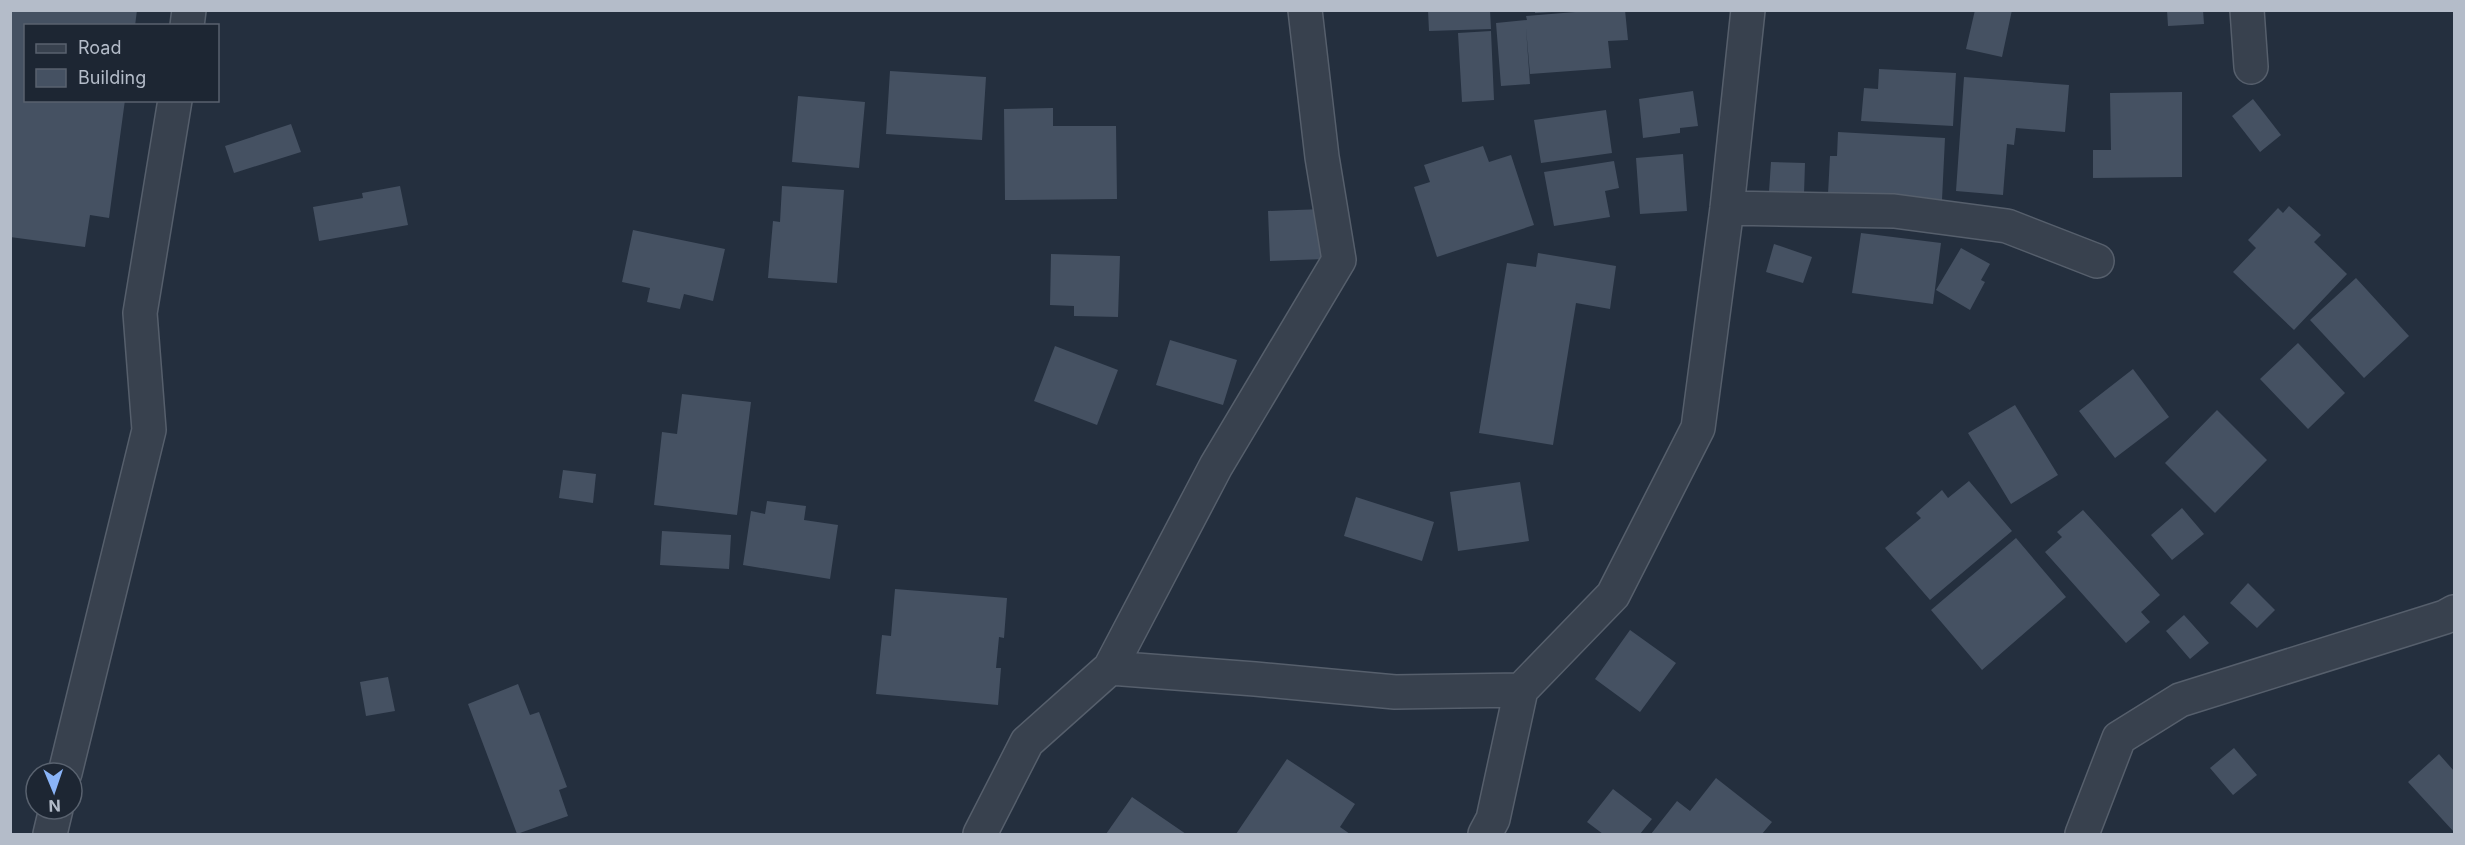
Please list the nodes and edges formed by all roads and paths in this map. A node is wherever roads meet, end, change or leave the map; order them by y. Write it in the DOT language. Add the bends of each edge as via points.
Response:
graph roads {
  1 [pos="1305,10"];
  2 [pos="1748,10"];
  3 [pos="2247,10"];
  4 [pos="2252,66"];
  5 [pos="175,102"];
  6 [pos="1727,208"];
  7 [pos="2097,261"];
  8 [pos="2454,612"];
  9 [pos="1110,669"];
  10 [pos="1521,690"];
  11 [pos="68,761"];
  12 [pos="980,834"];
  13 [pos="1485,834"];
  14 [pos="2082,834"];
  1 -- 9 [label="street" via="1339,260 1216,466"];
  2 -- 6 [label="street"];
  3 -- 4 [label="street"];
  5 -- 11 [label="street" via="140,313 149,430"];
  6 -- 7 [label="street" via="1894,212 2007,226"];
  6 -- 10 [label="street" via="1698,428 1613,595"];
  8 -- 14 [label="street" via="2180,700 2119,738"];
  9 -- 10 [label="street" via="1395,692"];
  9 -- 12 [label="street" via="1026,742"];
  10 -- 13 [label="street" via="1493,819"];
}
